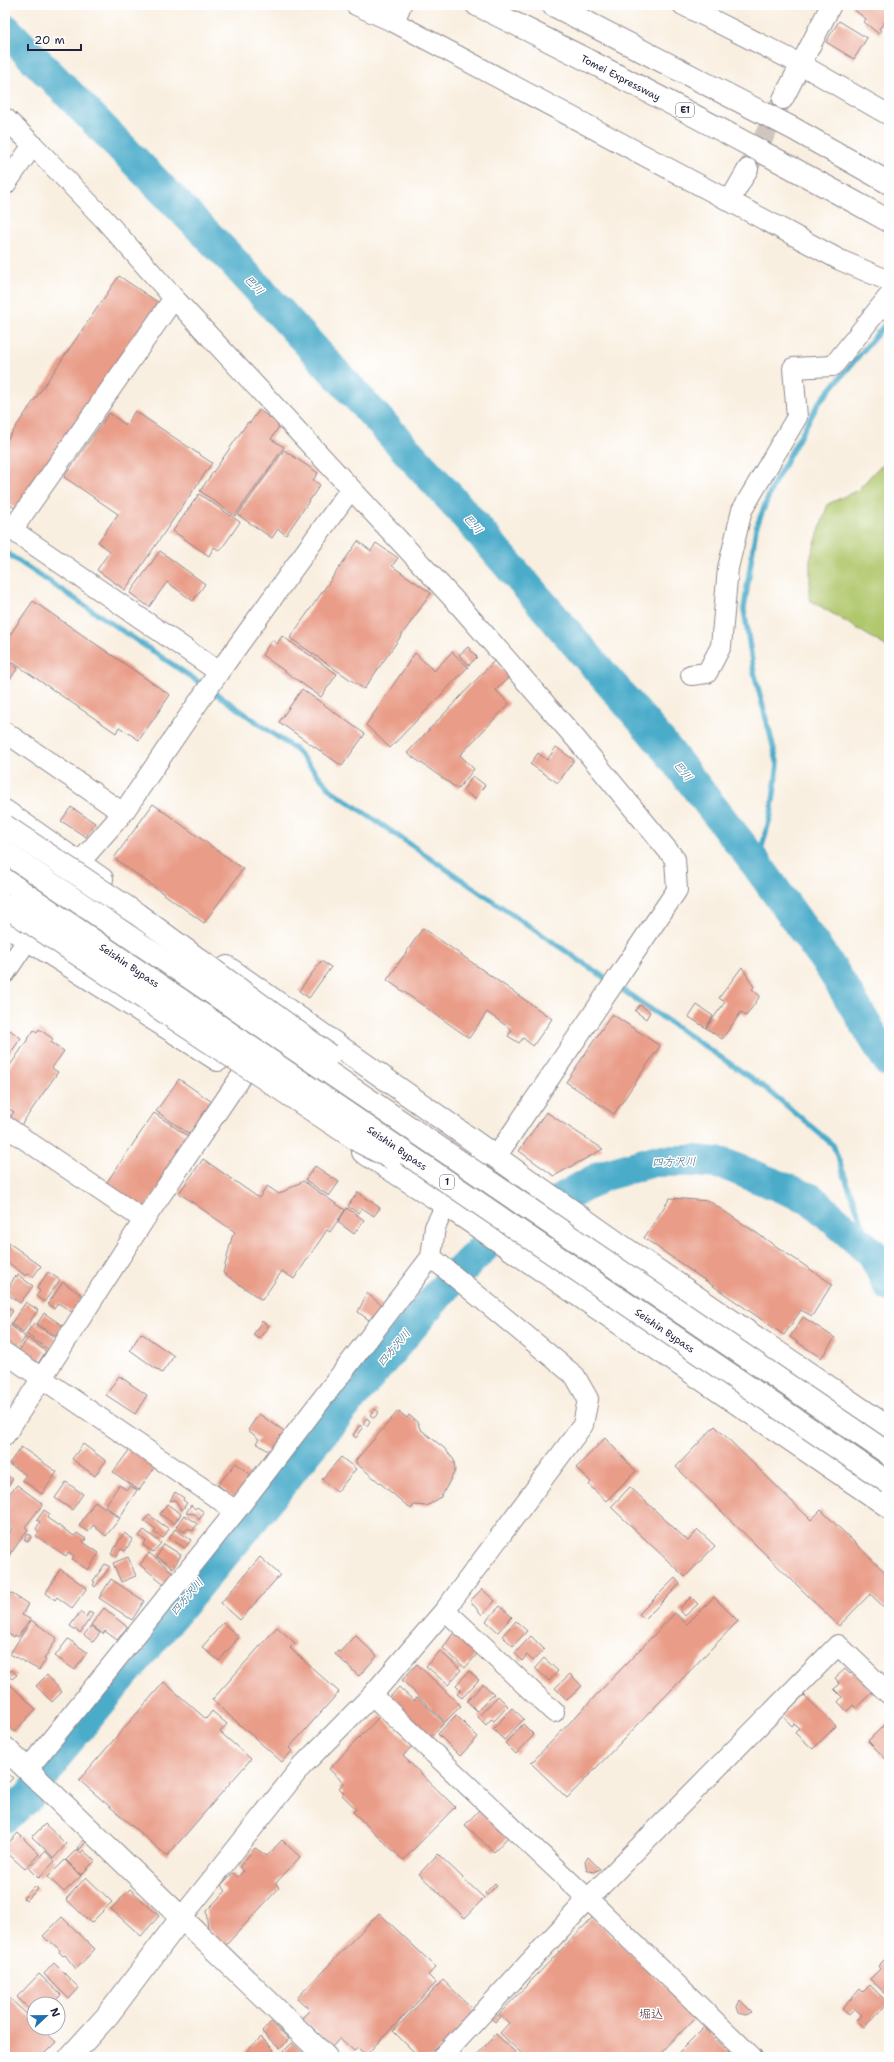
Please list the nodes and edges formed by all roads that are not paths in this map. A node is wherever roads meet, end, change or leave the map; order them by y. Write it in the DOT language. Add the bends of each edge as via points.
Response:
graph roads {
  1 [pos="356,5"];
  2 [pos="477,5"];
  3 [pos="553,5"];
  4 [pos="683,5"];
  5 [pos="831,5"];
  6 [pos="397,14"];
  7 [pos="802,65"];
  8 [pos="783,98"];
  9 [pos="889,115"];
  10 [pos="5,118"];
  11 [pos="33,145"];
  12 [pos="748,169"];
  13 [pos="889,183"];
  14 [pos="5,185"];
  15 [pos="730,200"];
  16 [pos="889,221"];
  17 [pos="889,281"];
  18 [pos="889,296"];
  19 [pos="174,298"];
  20 [pos="350,490"];
  21 [pos="9,528"];
  22 [pos="219,672"];
  23 [pos="691,675"];
  24 [pos="5,732"];
  25 [pos="5,811"];
  26 [pos="123,813"];
  27 [pos="5,826"];
  28 [pos="5,852"];
  29 [pos="80,862"];
  30 [pos="5,880"];
  31 [pos="5,906"];
  32 [pos="5,925"];
  33 [pos="29,941"];
  34 [pos="5,974"];
  35 [pos="242,1075"];
  36 [pos="5,1126"];
  37 [pos="490,1154"];
  38 [pos="461,1162"];
  39 [pos="469,1198"];
  40 [pos="446,1205"];
  41 [pos="144,1220"];
  42 [pos="436,1261"];
  43 [pos="5,1354"];
  44 [pos="41,1378"];
  45 [pos="889,1428"];
  46 [pos="5,1434"];
  47 [pos="889,1454"];
  48 [pos="889,1483"];
  49 [pos="889,1508"];
  50 [pos="236,1511"];
  51 [pos="445,1610"];
  52 [pos="889,1694"];
  53 [pos="372,1695"];
  54 [pos="554,1712"];
  55 [pos="5,1748"];
  56 [pos="28,1770"];
  57 [pos="588,1899"];
  58 [pos="182,1917"];
  59 [pos="70,2057"];
  60 [pos="326,2057"];
  61 [pos="442,2057"];
  62 [pos="752,2057"];
  1 -- 6 [label="street"];
  2 -- 16 [label="main road, Tomei Expressway / E1" via="584,57"];
  3 -- 13 [label="main road" via="794,129"];
  4 -- 7 [label="street"];
  5 -- 7 [label="street"];
  6 -- 15 [label="street"];
  7 -- 8 [label="street"];
  7 -- 9 [label="street"];
  10 -- 11 [label="street"];
  11 -- 14 [label="street"];
  11 -- 19 [label="street" via="105,220"];
  12 -- 15 [label="street"];
  15 -- 17 [label="street" via="840,260"];
  18 -- 23 [label="street" via="833,366 793,368 797,417 742,510 728,568 721,646 707,674"];
  19 -- 20 [label="street"];
  19 -- 21 [label="street"];
  20 -- 22 [label="street"];
  20 -- 37 [label="street" via="481,630 576,739 675,859 677,890"];
  21 -- 22 [label="street"];
  22 -- 26 [label="street"];
  24 -- 26 [label="street"];
  25 -- 29 [label="main road"];
  26 -- 29 [label="street"];
  27 -- 38 [label="main road, bridge" via="137,914 352,1072"];
  28 -- 38 [label="main road, 1, bridge"];
  29 -- 33 [label="street"];
  29 -- 37 [label="main road"];
  30 -- 39 [label="main road, Seishin Bypass / 1, bridge"];
  31 -- 39 [label="main road, bridge" via="360,1142"];
  32 -- 33 [label="main road, 1"];
  33 -- 34 [label="street"];
  33 -- 35 [label="main road, 1"];
  35 -- 40 [label="main road, 1"];
  35 -- 41 [label="street"];
  36 -- 41 [label="street"];
  37 -- 40 [label="street"];
  37 -- 45 [label="main road"];
  38 -- 47 [label="main road, 1, bridge"];
  39 -- 48 [label="main road, Seishin Bypass / 1, bridge"];
  40 -- 42 [label="street" via="435,1228"];
  40 -- 49 [label="main road, 1"];
  41 -- 44 [label="street"];
  42 -- 50 [label="street"];
  42 -- 51 [label="street" via="575,1376 588,1399 583,1425"];
  43 -- 44 [label="street"];
  44 -- 46 [label="street"];
  44 -- 50 [label="street"];
  50 -- 56 [label="street"];
  51 -- 53 [label="street"];
  51 -- 54 [label="street"];
  52 -- 57 [label="street" via="838,1645"];
  53 -- 57 [label="street"];
  53 -- 58 [label="street" via="301,1767"];
  55 -- 56 [label="main road"];
  56 -- 58 [label="main road"];
  57 -- 61 [label="street"];
  57 -- 62 [label="street"];
  58 -- 59 [label="main road" via="108,2015"];
  58 -- 60 [label="main road"];
}
